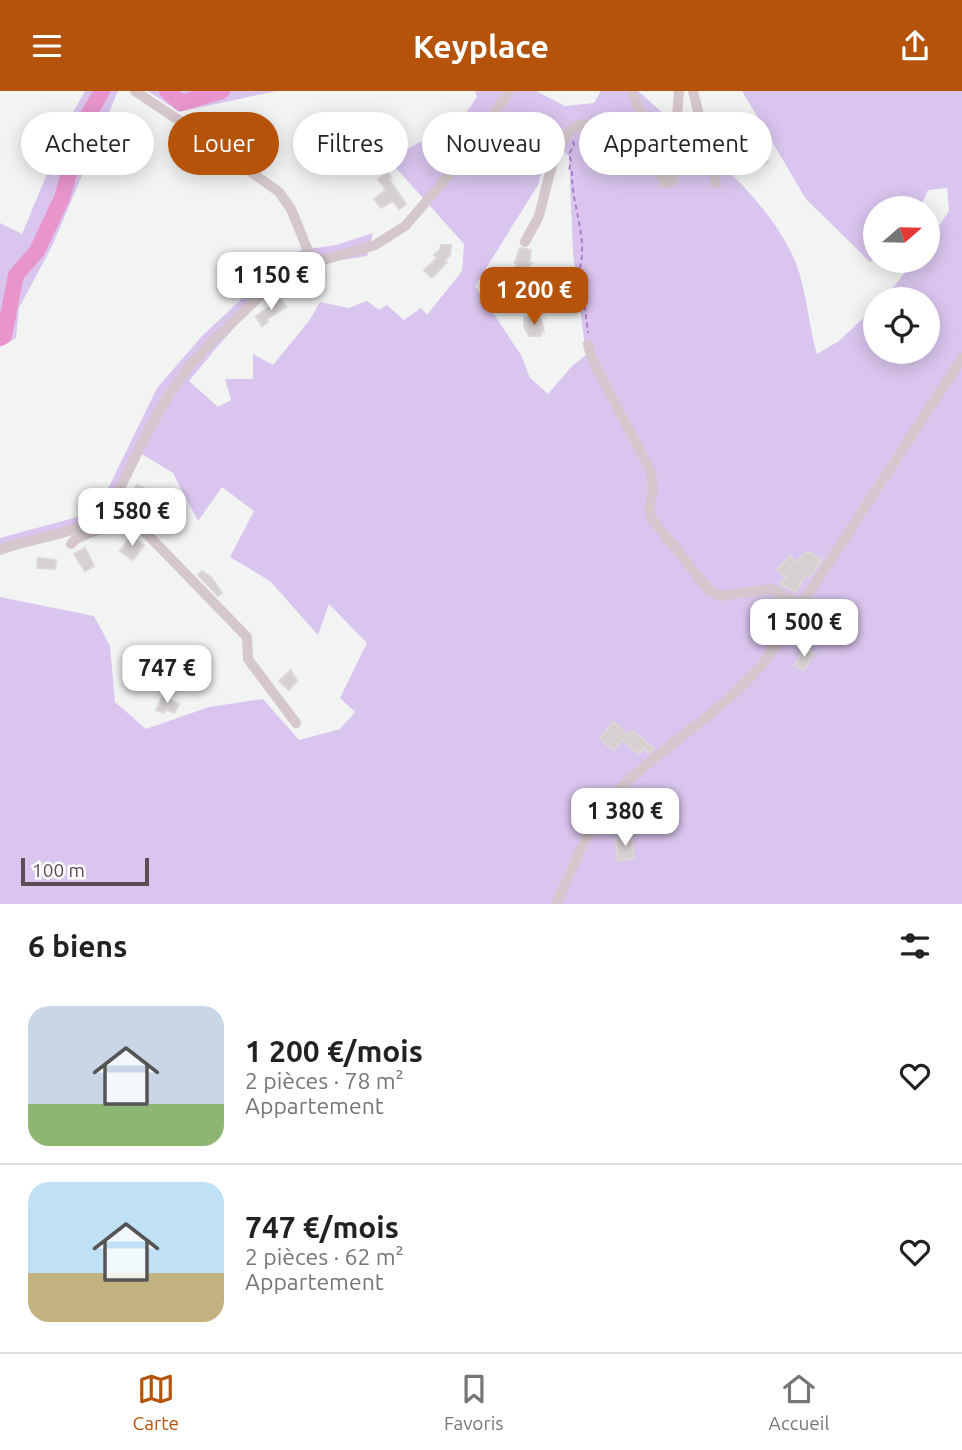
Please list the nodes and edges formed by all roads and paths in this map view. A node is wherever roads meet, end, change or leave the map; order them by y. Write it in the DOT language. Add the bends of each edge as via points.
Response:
graph roads {
  1 [pos="135,91"];
  2 [pos="510,91"];
  3 [pos="631,91"];
  4 [pos="679,91"];
  5 [pos="693,91"];
  6 [pos="641,112"];
  7 [pos="677,112"];
  8 [pos="579,124"];
  9 [pos="574,145"];
  10 [pos="661,175"];
  11 [pos="672,175"];
  12 [pos="716,183"];
  13 [pos="525,242"];
  14 [pos="313,263"];
  15 [pos="588,344"];
  16 [pos="962,358"];
  17 [pos="114,500"];
  18 [pos="95,520"];
  19 [pos="71,544"];
  20 [pos="0,550"];
  21 [pos="803,605"];
  22 [pos="296,723"];
  23 [pos="556,904"];
  1 -- 14 [label="street" via="279,192"];
  2 -- 14 [label="street" via="405,226 375,245"];
  3 -- 6 [label="street"];
  4 -- 7 [label="street"];
  5 -- 12 [label="street"];
  8 -- 13 [label="street" via="556,152 538,217"];
  9 -- 15 [label="path" via="569,171 580,222"];
  10 -- 11 [label="street" via="664,183 672,181"];
  14 -- 17 [label="street" via="259,297 190,365 149,429"];
  15 -- 21 [label="street" via="651,472 651,518 709,590 720,596 772,589"];
  16 -- 21 [label="street"];
  17 -- 18 [label="street"];
  17 -- 22 [label="street" via="247,636 248,659"];
  18 -- 19 [label="street" via="97,530"];
  18 -- 20 [label="street" via="79,529"];
  21 -- 23 [label="street" via="755,674 622,787 597,817"];
}
